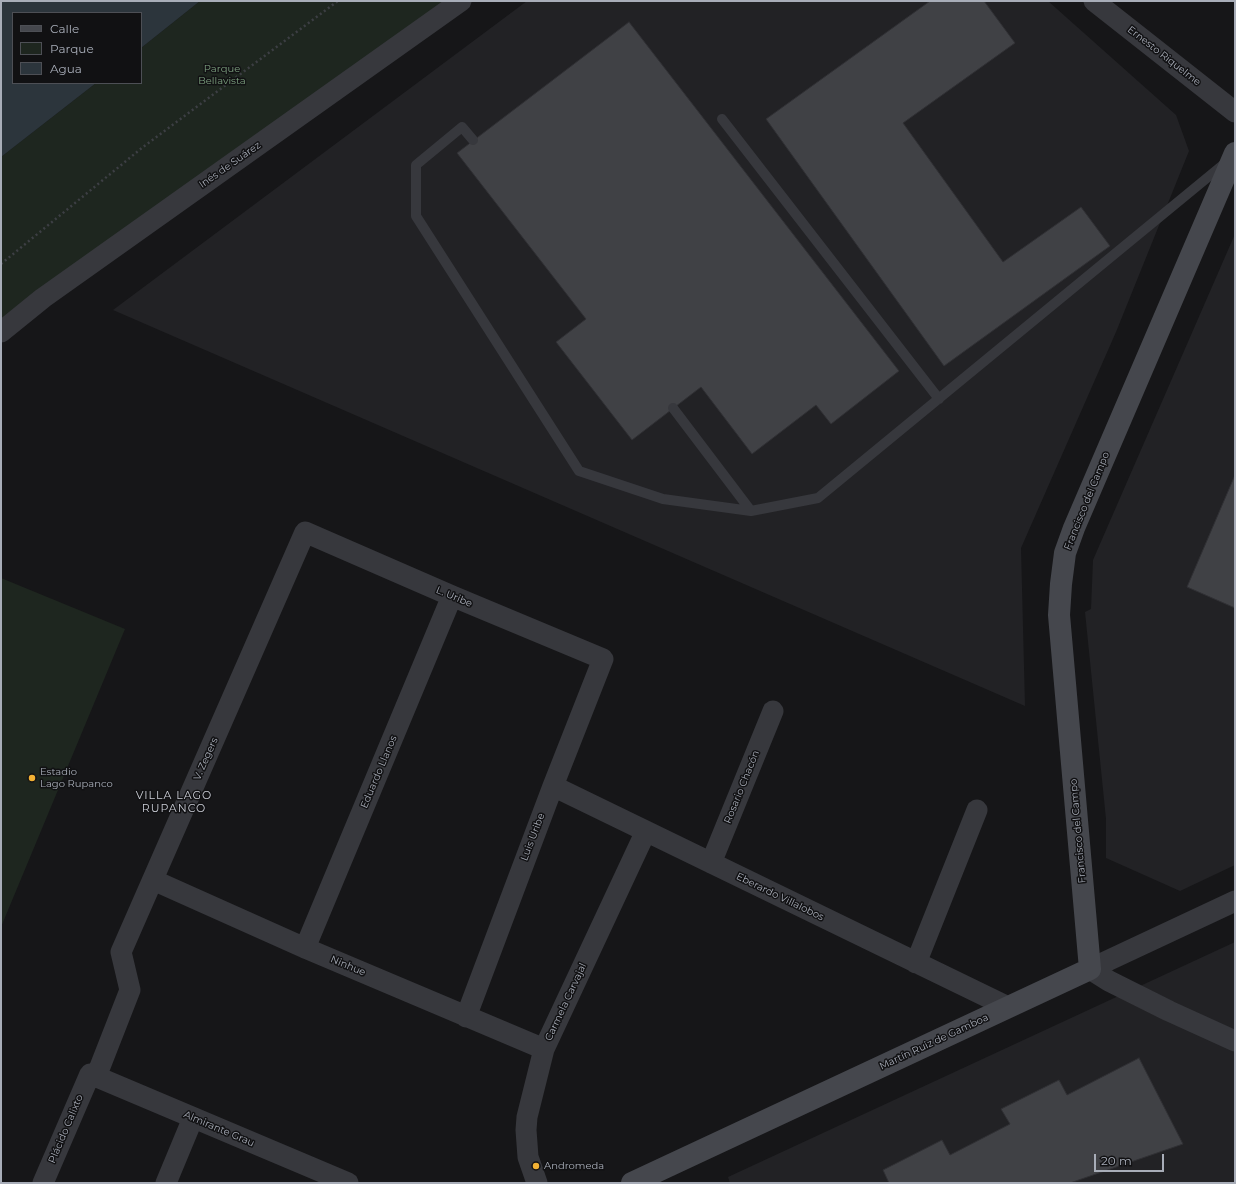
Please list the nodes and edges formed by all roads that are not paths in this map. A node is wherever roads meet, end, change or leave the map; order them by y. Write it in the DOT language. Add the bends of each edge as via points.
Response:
graph roads {
  1 [pos="461,1"];
  2 [pos="1094,1"];
  3 [pos="1235,112"];
  4 [pos="722,119"];
  5 [pos="473,140"];
  6 [pos="1234,155"];
  7 [pos="1,332"];
  8 [pos="939,399"];
  9 [pos="673,408"];
  10 [pos="751,511"];
  11 [pos="305,532"];
  12 [pos="452,596"];
  13 [pos="603,659"];
  14 [pos="774,711"];
  15 [pos="553,786"];
  16 [pos="977,810"];
  17 [pos="646,831"];
  18 [pos="711,863"];
  19 [pos="153,880"];
  20 [pos="1235,901"];
  21 [pos="305,948"];
  22 [pos="916,963"];
  23 [pos="1090,969"];
  24 [pos="1008,1007"];
  25 [pos="466,1017"];
  26 [pos="1235,1041"];
  27 [pos="544,1049"];
  28 [pos="93,1076"];
  29 [pos="193,1118"];
  30 [pos="306,1175"];
  31 [pos="43,1183"];
  32 [pos="166,1183"];
  33 [pos="348,1183"];
  34 [pos="537,1183"];
  35 [pos="632,1183"];
  1 -- 7 [label="street, Inés de Suárez" via="43,298"];
  2 -- 3 [label="street, Ernesto Riquelme"];
  4 -- 8 [label="lane"];
  5 -- 10 [label="lane" via="462,126 416,165 416,216 579,471 663,499"];
  6 -- 8 [label="lane"];
  6 -- 23 [label="street, Francisco del Campo" via="1065,553 1059,615"];
  8 -- 10 [label="lane" via="818,498"];
  9 -- 10 [label="lane"];
  11 -- 12 [label="street, L. Uribe"];
  11 -- 19 [label="street, V. Zegers"];
  12 -- 13 [label="street, L. Uribe"];
  12 -- 21 [label="street, Eduardo Llanos"];
  13 -- 15 [label="street, Luis Uribe"];
  14 -- 18 [label="street, Rosario Chacón"];
  15 -- 17 [label="street, Eberardo Villalobos"];
  15 -- 25 [label="street, Luis Uribe"];
  16 -- 22 [label="street"];
  17 -- 18 [label="street, Eberardo Villalobos"];
  17 -- 27 [label="street, Carmela Carvajal"];
  18 -- 22 [label="street, Eberardo Villalobos"];
  19 -- 21 [label="street, Ninhue"];
  19 -- 28 [label="street, V. Zegers" via="121,952 130,990"];
  20 -- 23 [label="street, Martín Ruiz de Gamboa"];
  21 -- 25 [label="street, Ninhue"];
  22 -- 24 [label="street, Eberardo Villalobos"];
  23 -- 24 [label="street, Martín Ruiz de Gamboa"];
  23 -- 26 [label="street" via="1169,1011"];
  24 -- 35 [label="street, Martín Ruiz de Gamboa"];
  25 -- 27 [label="street, Ninhue"];
  27 -- 34 [label="street, Carmela Carvajal" via="526,1130 528,1157"];
  28 -- 29 [label="street, Almirante Grau"];
  28 -- 31 [label="street, Plácido Calixto"];
  29 -- 30 [label="street, Almirante Grau"];
  29 -- 32 [label="street"];
  30 -- 33 [label="street, Almirante Grau"];
}
